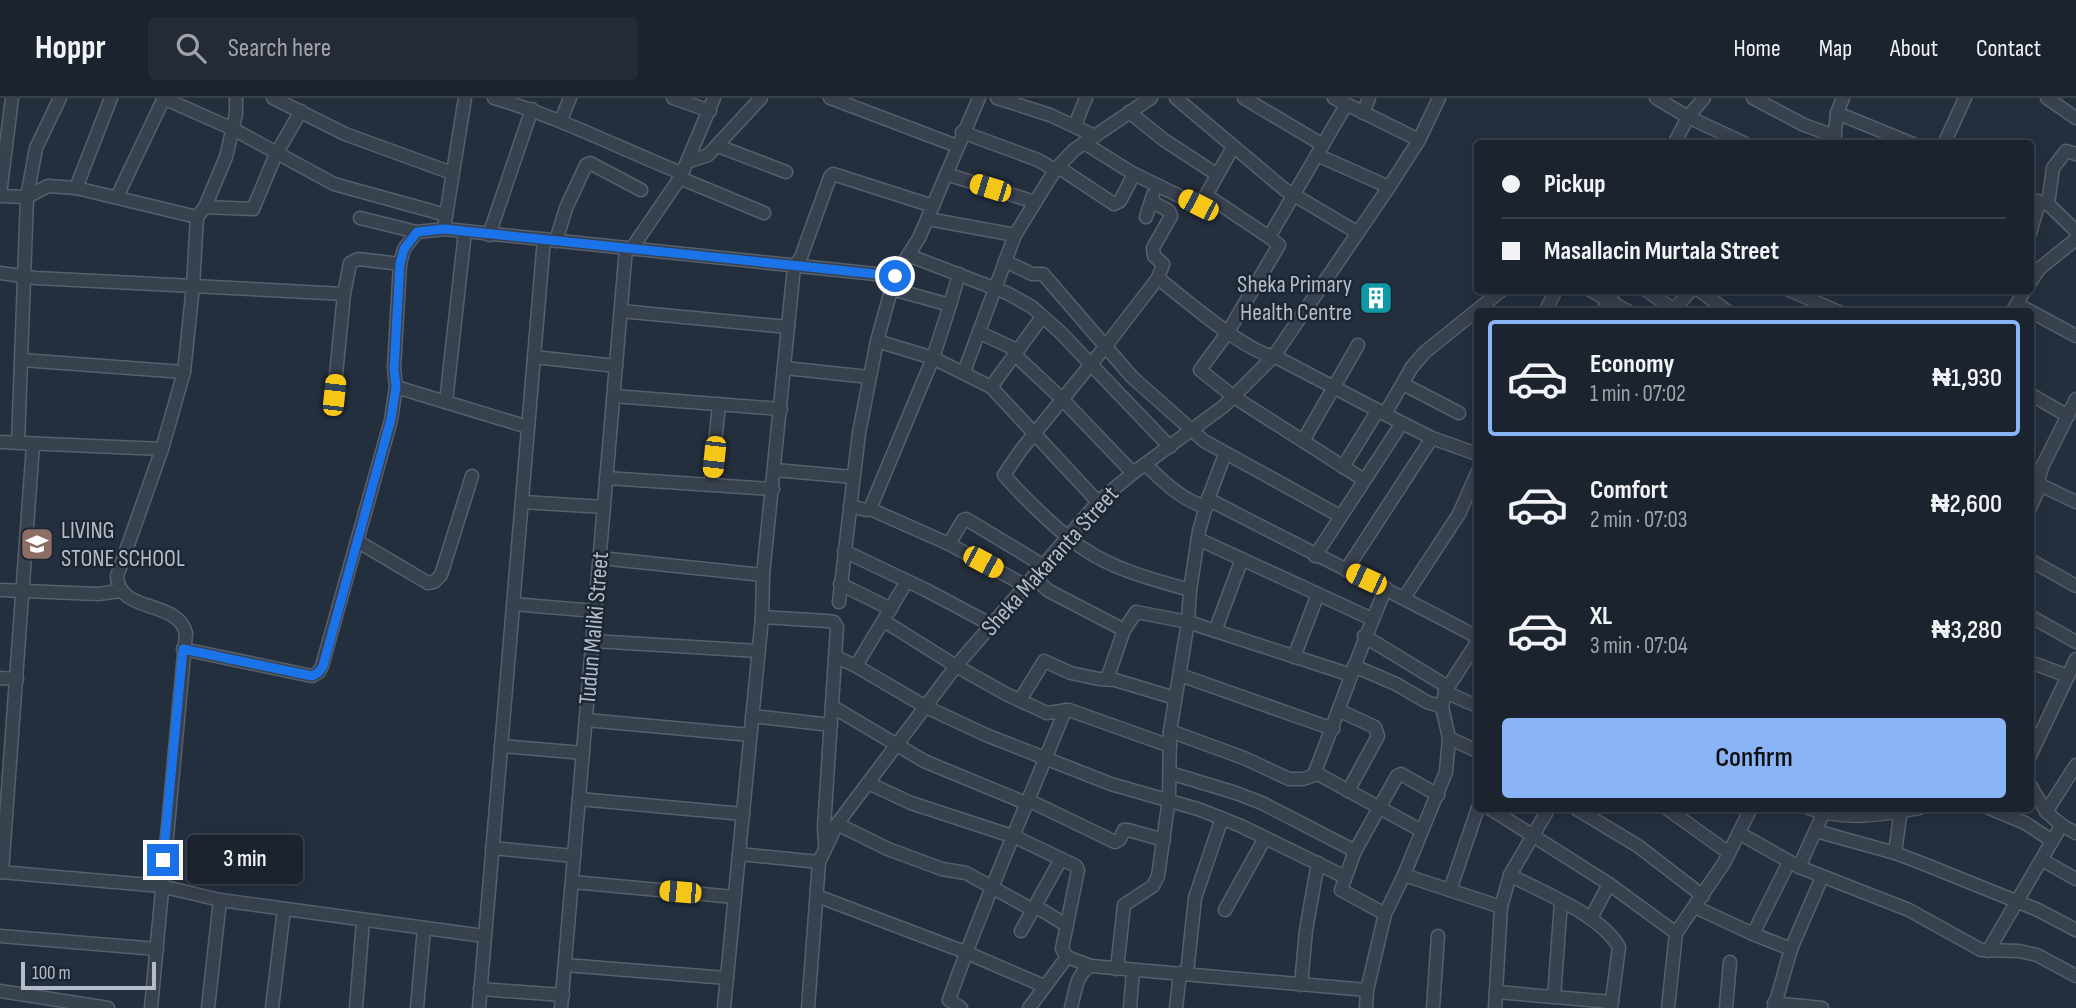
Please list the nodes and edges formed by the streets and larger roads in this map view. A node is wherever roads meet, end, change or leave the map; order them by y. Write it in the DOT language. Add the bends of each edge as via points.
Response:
graph roads {
  1 [pos="12,98"];
  2 [pos="60,98"];
  3 [pos="111,98"];
  4 [pos="164,98"];
  5 [pos="236,98"];
  6 [pos="464,98"];
  7 [pos="494,98"];
  8 [pos="570,98"];
  9 [pos="673,98"];
  10 [pos="715,98"];
  11 [pos="761,98"];
  12 [pos="830,98"];
  13 [pos="979,98"];
  14 [pos="997,98"];
  15 [pos="1086,98"];
  16 [pos="1128,98"];
  17 [pos="1176,98"];
  18 [pos="1244,98"];
  19 [pos="1334,98"];
  20 [pos="1369,98"];
  21 [pos="1439,98"];
  22 [pos="1656,98"];
  23 [pos="1704,98"];
  24 [pos="1753,98"];
  25 [pos="1843,98"];
  26 [pos="1965,98"];
  27 [pos="2047,98"];
  28 [pos="276,99"];
  29 [pos="512,101"];
  30 [pos="2067,103"];
  31 [pos="1140,105"];
  32 [pos="1346,105"];
  33 [pos="532,109"];
  34 [pos="300,111"];
  35 [pos="710,111"];
  36 [pos="1363,113"];
  37 [pos="1837,113"];
  38 [pos="1688,117"];
  39 [pos="2076,118"];
  40 [pos="561,120"];
  41 [pos="1075,125"];
  42 [pos="233,129"];
  43 [pos="962,132"];
  44 [pos="1089,139"];
  45 [pos="1419,140"];
  46 [pos="1676,140"];
  47 [pos="1737,140"];
  48 [pos="1835,140"];
  49 [pos="1903,140"];
  50 [pos="1946,140"];
  51 [pos="718,146"];
  52 [pos="957,146"];
  53 [pos="1233,148"];
  54 [pos="1320,150"];
  55 [pos="276,154"];
  56 [pos="2076,154"];
  57 [pos="1057,169"];
  58 [pos="683,171"];
  59 [pos="786,172"];
  60 [pos="452,173"];
  61 [pos="946,174"];
  62 [pos="1134,174"];
  63 [pos="1216,174"];
  64 [pos="1157,184"];
  65 [pos="1389,187"];
  66 [pos="76,188"];
  67 [pos="641,190"];
  68 [pos="0,195"];
  69 [pos="1206,195"];
  70 [pos="1294,195"];
  71 [pos="27,197"];
  72 [pos="117,197"];
  73 [pos="1151,201"];
  74 [pos="1035,202"];
  75 [pos="2039,202"];
  76 [pos="201,212"];
  77 [pos="930,212"];
  78 [pos="764,213"];
  79 [pos="446,215"];
  80 [pos="1146,217"];
  81 [pos="360,218"];
  82 [pos="2034,219"];
  83 [pos="444,229"];
  84 [pos="417,232"];
  85 [pos="465,232"];
  86 [pos="1358,233"];
  87 [pos="489,235"];
  88 [pos="1015,235"];
  89 [pos="1269,237"];
  90 [pos="550,240"];
  91 [pos="2075,240"];
  92 [pos="629,248"];
  93 [pos="910,256"];
  94 [pos="1005,261"];
  95 [pos="400,264"];
  96 [pos="794,267"];
  97 [pos="2034,267"];
  98 [pos="0,273"];
  99 [pos="959,274"];
  100 [pos="25,276"];
  101 [pos="1158,278"];
  102 [pos="894,282"];
  103 [pos="193,286"];
  104 [pos="994,289"];
  105 [pos="344,294"];
  106 [pos="1497,294"];
  107 [pos="1651,294"];
  108 [pos="1688,294"];
  109 [pos="1704,294"];
  110 [pos="2021,295"];
  111 [pos="1821,296"];
  112 [pos="950,305"];
  113 [pos="1481,308"];
  114 [pos="1669,308"];
  115 [pos="1676,308"];
  116 [pos="1723,308"];
  117 [pos="1834,308"];
  118 [pos="621,311"];
  119 [pos="1474,314"];
  120 [pos="1042,317"];
  121 [pos="788,327"];
  122 [pos="1228,331"];
  123 [pos="980,333"];
  124 [pos="2076,336"];
  125 [pos="877,341"];
  126 [pos="1358,345"];
  127 [pos="1105,346"];
  128 [pos="1015,352"];
  129 [pos="1274,356"];
  130 [pos="534,357"];
  131 [pos="933,358"];
  132 [pos="22,360"];
  133 [pos="1091,364"];
  134 [pos="616,366"];
  135 [pos="785,368"];
  136 [pos="184,372"];
  137 [pos="964,372"];
  138 [pos="869,377"];
  139 [pos="1403,384"];
  140 [pos="396,387"];
  141 [pos="991,387"];
  142 [pos="1334,387"];
  143 [pos="334,395"];
  144 [pos="614,396"];
  145 [pos="1234,397"];
  146 [pos="1062,399"];
  147 [pos="2076,399"];
  148 [pos="2034,401"];
  149 [pos="446,402"];
  150 [pos="719,404"];
  151 [pos="781,408"];
  152 [pos="1381,412"];
  153 [pos="1459,413"];
  154 [pos="2068,416"];
  155 [pos="1402,423"];
  156 [pos="528,427"];
  157 [pos="1193,430"];
  158 [pos="1033,434"];
  159 [pos="1432,438"];
  160 [pos="1303,441"];
  161 [pos="0,442"];
  162 [pos="18,443"];
  163 [pos="33,445"];
  164 [pos="1170,447"];
  165 [pos="162,449"];
  166 [pos="1474,453"];
  167 [pos="1225,454"];
  168 [pos="1145,464"];
  169 [pos="1343,467"];
  170 [pos="775,470"];
  171 [pos="1133,473"];
  172 [pos="472,476"];
  173 [pos="853,477"];
  174 [pos="606,478"];
  175 [pos="1364,480"];
  176 [pos="1474,480"];
  177 [pos="2036,482"];
  178 [pos="711,484"];
  179 [pos="773,489"];
  180 [pos="522,502"];
  181 [pos="1097,502"];
  182 [pos="2076,502"];
  183 [pos="1207,503"];
  184 [pos="850,506"];
  185 [pos="604,507"];
  186 [pos="870,509"];
  187 [pos="1340,516"];
  188 [pos="1069,538"];
  189 [pos="1198,539"];
  190 [pos="357,541"];
  191 [pos="950,544"];
  192 [pos="844,551"];
  193 [pos="1315,556"];
  194 [pos="600,558"];
  195 [pos="1242,559"];
  196 [pos="2034,562"];
  197 [pos="1044,566"];
  198 [pos="1346,570"];
  199 [pos="763,575"];
  200 [pos="907,581"];
  201 [pos="1030,582"];
  202 [pos="840,584"];
  203 [pos="2076,585"];
  204 [pos="1386,588"];
  205 [pos="0,590"];
  206 [pos="1190,590"];
  207 [pos="120,591"];
  208 [pos="24,592"];
  209 [pos="1318,594"];
  210 [pos="1404,598"];
  211 [pos="839,602"];
  212 [pos="513,604"];
  213 [pos="891,608"];
  214 [pos="595,611"];
  215 [pos="762,617"];
  216 [pos="2034,618"];
  217 [pos="1372,620"];
  218 [pos="884,621"];
  219 [pos="1188,622"];
  220 [pos="992,625"];
  221 [pos="1124,630"];
  222 [pos="1215,631"];
  223 [pos="1364,636"];
  224 [pos="1474,638"];
  225 [pos="593,641"];
  226 [pos="2076,642"];
  227 [pos="1474,645"];
  228 [pos="183,649"];
  229 [pos="759,651"];
  230 [pos="835,657"];
  231 [pos="1294,657"];
  232 [pos="2034,663"];
  233 [pos="856,666"];
  234 [pos="956,666"];
  235 [pos="2072,670"];
  236 [pos="1353,671"];
  237 [pos="1180,675"];
  238 [pos="0,678"];
  239 [pos="17,679"];
  240 [pos="1107,679"];
  241 [pos="1447,690"];
  242 [pos="1175,698"];
  243 [pos="1020,700"];
  244 [pos="1474,704"];
  245 [pos="833,707"];
  246 [pos="1443,707"];
  247 [pos="926,708"];
  248 [pos="1065,709"];
  249 [pos="1340,711"];
  250 [pos="752,716"];
  251 [pos="586,720"];
  252 [pos="831,724"];
  253 [pos="1333,729"];
  254 [pos="1170,731"];
  255 [pos="750,735"];
  256 [pos="1449,738"];
  257 [pos="501,746"];
  258 [pos="898,746"];
  259 [pos="1170,746"];
  260 [pos="2034,748"];
  261 [pos="1474,750"];
  262 [pos="583,753"];
  263 [pos="1046,759"];
  264 [pos="2076,765"];
  265 [pos="1170,773"];
  266 [pos="1314,774"];
  267 [pos="868,783"];
  268 [pos="1348,790"];
  269 [pos="2034,792"];
  270 [pos="1438,795"];
  271 [pos="579,799"];
  272 [pos="1169,799"];
  273 [pos="1029,802"];
  274 [pos="1379,807"];
  275 [pos="3,809"];
  276 [pos="1477,812"];
  277 [pos="1496,812"];
  278 [pos="1547,812"];
  279 [pos="1582,812"];
  280 [pos="1672,812"];
  281 [pos="1749,812"];
  282 [pos="1818,812"];
  283 [pos="1886,812"];
  284 [pos="1901,812"];
  285 [pos="2000,812"];
  286 [pos="2046,812"];
  287 [pos="743,814"];
  288 [pos="1823,814"];
  289 [pos="1222,818"];
  290 [pos="837,824"];
  291 [pos="2061,826"];
  292 [pos="1422,831"];
  293 [pos="1816,831"];
  294 [pos="1739,833"];
  295 [pos="2076,833"];
  296 [pos="1533,835"];
  297 [pos="1015,837"];
  298 [pos="1265,838"];
  299 [pos="2051,839"];
  300 [pos="1164,840"];
  301 [pos="825,846"];
  302 [pos="492,848"];
  303 [pos="1355,851"];
  304 [pos="1729,853"];
  305 [pos="1895,853"];
  306 [pos="738,854"];
  307 [pos="574,856"];
  308 [pos="1061,859"];
  309 [pos="2042,860"];
  310 [pos="820,862"];
  311 [pos="1318,863"];
  312 [pos="1794,865"];
  313 [pos="1,872"];
  314 [pos="1404,875"];
  315 [pos="1510,875"];
  316 [pos="1345,877"];
  317 [pos="1822,877"];
  318 [pos="2076,879"];
  319 [pos="573,882"];
  320 [pos="1609,884"];
  321 [pos="161,886"];
  322 [pos="993,887"];
  323 [pos="1450,890"];
  324 [pos="817,896"];
  325 [pos="734,897"];
  326 [pos="220,900"];
  327 [pos="1699,901"];
  328 [pos="1561,902"];
  329 [pos="2017,902"];
  330 [pos="1501,907"];
  331 [pos="1034,908"];
  332 [pos="284,909"];
  333 [pos="1225,910"];
  334 [pos="1385,914"];
  335 [pos="1591,918"];
  336 [pos="363,920"];
  337 [pos="1066,925"];
  338 [pos="424,928"];
  339 [pos="2076,930"];
  340 [pos="1021,931"];
  341 [pos="1676,933"];
  342 [pos="1753,934"];
  343 [pos="0,936"];
  344 [pos="484,936"];
  345 [pos="1438,936"];
  346 [pos="157,949"];
  347 [pos="1791,949"];
  348 [pos="1987,951"];
  349 [pos="965,952"];
  350 [pos="1066,957"];
  351 [pos="1730,962"];
  352 [pos="565,965"];
  353 [pos="1091,967"];
  354 [pos="1117,969"];
  355 [pos="1133,970"];
  356 [pos="1184,973"];
  357 [pos="2076,976"];
  358 [pos="727,978"];
  359 [pos="1301,985"];
  360 [pos="1044,986"];
  361 [pos="480,989"];
  362 [pos="1367,990"];
  363 [pos="0,991"];
  364 [pos="1496,992"];
  365 [pos="1554,997"];
  366 [pos="562,1002"];
  367 [pos="1612,1005"];
  368 [pos="1774,1006"];
  369 [pos="108,1008"];
  370 [pos="151,1008"];
  371 [pos="208,1008"];
  372 [pos="272,1008"];
  373 [pos="356,1008"];
  374 [pos="417,1008"];
  375 [pos="479,1008"];
  376 [pos="724,1008"];
  377 [pos="808,1008"];
  378 [pos="961,1008"];
  379 [pos="1029,1008"];
  380 [pos="1071,1008"];
  381 [pos="1130,1008"];
  382 [pos="1176,1008"];
  383 [pos="1366,1008"];
  384 [pos="1433,1008"];
  385 [pos="1494,1008"];
  386 [pos="1668,1008"];
  387 [pos="1726,1008"];
  388 [pos="1822,1008"];
  1 -- 68 [label="street"];
  2 -- 71 [label="street" via="36,148"];
  3 -- 66 [label="street"];
  4 -- 42 [label="street"];
  4 -- 72 [label="street"];
  5 -- 42 [label="street"];
  6 -- 60 [label="street"];
  7 -- 29 [label="street"];
  8 -- 40 [label="street"];
  9 -- 35 [label="street"];
  10 -- 35 [label="street"];
  11 -- 51 [label="street"];
  12 -- 52 [label="street"];
  13 -- 43 [label="street"];
  14 -- 41 [label="street"];
  15 -- 41 [label="street"];
  16 -- 31 [label="street"];
  17 -- 53 [label="street"];
  18 -- 54 [label="street"];
  19 -- 32 [label="street"];
  20 -- 36 [label="street"];
  21 -- 45 [label="street, Sheka Makaranta Street"];
  22 -- 38 [label="street"];
  23 -- 38 [label="street"];
  24 -- 48 [label="street"];
  25 -- 37 [label="street"];
  26 -- 50 [label="street"];
  27 -- 30 [label="street"];
  28 -- 34 [label="street"];
  29 -- 33 [label="street"];
  30 -- 39 [label="street"];
  31 -- 44 [label="street"];
  31 -- 63 [label="street" via="1164,140"];
  32 -- 36 [label="street"];
  32 -- 54 [label="street"];
  33 -- 40 [label="street"];
  33 -- 87 [label="street"];
  34 -- 55 [label="street"];
  34 -- 60 [label="street" via="345,134"];
  35 -- 58 [label="street"];
  36 -- 45 [label="street"];
  37 -- 48 [label="street"];
  37 -- 49 [label="street"];
  38 -- 46 [label="street"];
  38 -- 47 [label="street"];
  40 -- 58 [label="street" via="624,151"];
  41 -- 44 [label="street"];
  42 -- 55 [label="street"];
  42 -- 76 [label="street" via="226,157"];
  43 -- 52 [label="street"];
  43 -- 57 [label="street"];
  44 -- 57 [label="street"];
  44 -- 62 [label="street"];
  45 -- 65 [label="street, Sheka Makaranta Street"];
  51 -- 58 [label="street"];
  51 -- 59 [label="street"];
  52 -- 61 [label="street"];
  53 -- 63 [label="street"];
  53 -- 70 [label="street"];
  54 -- 65 [label="street"];
  54 -- 70 [label="street"];
  55 -- 76 [label="street" via="253,209"];
  55 -- 79 [label="street" via="334,184"];
  56 -- 75 [label="street" via="2066,151 2053,167"];
  57 -- 62 [label="street" via="1114,204"];
  57 -- 74 [label="street"];
  58 -- 78 [label="street"];
  58 -- 92 [label="street"];
  60 -- 79 [label="street"];
  61 -- 74 [label="street"];
  61 -- 77 [label="street"];
  62 -- 64 [label="street"];
  63 -- 69 [label="street"];
  64 -- 69 [label="street" via="1200,206"];
  64 -- 73 [label="street"];
  65 -- 86 [label="street, Sheka Makaranta Street"];
  66 -- 71 [label="street" via="48,186"];
  66 -- 72 [label="street"];
  67 -- 90 [label="street" via="586,165"];
  68 -- 71 [label="street"];
  69 -- 89 [label="street"];
  70 -- 86 [label="street"];
  70 -- 89 [label="street"];
  71 -- 100 [label="street"];
  72 -- 76 [label="street"];
  73 -- 80 [label="street"];
  73 -- 101 [label="street" via="1171,216 1153,248 1154,257 1163,265"];
  74 -- 88 [label="street"];
  75 -- 82 [label="street"];
  75 -- 91 [label="street"];
  76 -- 103 [label="street"];
  77 -- 88 [label="street"];
  77 -- 93 [label="street"];
  77 -- 96 [label="street" via="833,174"];
  79 -- 83 [label="street"];
  81 -- 84 [label="street"];
  83 -- 84 [label="street"];
  83 -- 85 [label="street"];
  84 -- 95 [label="street" via="404,249"];
  85 -- 87 [label="street"];
  85 -- 149 [label="street"];
  86 -- 129 [label="street, Sheka Makaranta Street"];
  87 -- 90 [label="street"];
  88 -- 94 [label="street"];
  89 -- 122 [label="street" via="1279,245"];
  90 -- 92 [label="street"];
  90 -- 130 [label="street"];
  91 -- 97 [label="street"];
  92 -- 96 [label="street"];
  92 -- 118 [label="street, Tudun Maliki Street"];
  93 -- 99 [label="street"];
  93 -- 102 [label="street"];
  94 -- 104 [label="street"];
  94 -- 127 [label="street" via="1032,274 1043,274"];
  95 -- 105 [label="street" via="354,260"];
  95 -- 140 [label="street"];
  96 -- 102 [label="street"];
  96 -- 121 [label="street"];
  98 -- 100 [label="street"];
  99 -- 104 [label="street"];
  99 -- 112 [label="street"];
  100 -- 103 [label="street"];
  100 -- 132 [label="street"];
  101 -- 122 [label="street"];
  101 -- 127 [label="street"];
  102 -- 112 [label="street"];
  102 -- 125 [label="street"];
  103 -- 105 [label="street"];
  103 -- 136 [label="street"];
  104 -- 120 [label="street" via="1017,297"];
  104 -- 123 [label="street"];
  105 -- 143 [label="street"];
  106 -- 113 [label="street"];
  107 -- 114 [label="street"];
  108 -- 115 [label="street"];
  109 -- 116 [label="street"];
  110 -- 124 [label="street"];
  111 -- 117 [label="street"];
  112 -- 131 [label="street"];
  118 -- 121 [label="street"];
  118 -- 134 [label="street, Tudun Maliki Street"];
  119 -- 139 [label="street" via="1425,352"];
  120 -- 128 [label="street"];
  120 -- 133 [label="street"];
  121 -- 135 [label="street"];
  122 -- 129 [label="street"];
  122 -- 145 [label="street" via="1199,370"];
  123 -- 128 [label="street"];
  123 -- 137 [label="street"];
  125 -- 131 [label="street"];
  125 -- 138 [label="street"];
  126 -- 142 [label="street"];
  127 -- 133 [label="street"];
  127 -- 157 [label="street" via="1140,385"];
  128 -- 141 [label="street"];
  128 -- 146 [label="street"];
  129 -- 142 [label="street"];
  129 -- 145 [label="street, Sheka Makaranta Street"];
  130 -- 134 [label="street"];
  130 -- 156 [label="street"];
  131 -- 137 [label="street"];
  131 -- 186 [label="street"];
  132 -- 136 [label="street"];
  132 -- 162 [label="street"];
  133 -- 146 [label="street"];
  133 -- 164 [label="street"];
  134 -- 144 [label="street, Tudun Maliki Street"];
  135 -- 138 [label="street"];
  135 -- 151 [label="street"];
  136 -- 165 [label="street"];
  137 -- 141 [label="street"];
  138 -- 173 [label="street"];
  139 -- 152 [label="street"];
  139 -- 153 [label="street"];
  140 -- 149 [label="street"];
  140 -- 190 [label="street"];
  141 -- 158 [label="street"];
  142 -- 152 [label="street"];
  142 -- 160 [label="street"];
  144 -- 150 [label="street"];
  144 -- 174 [label="street, Tudun Maliki Street"];
  145 -- 157 [label="street, Sheka Makaranta Street"];
  145 -- 160 [label="street"];
  146 -- 158 [label="street"];
  146 -- 171 [label="street"];
  147 -- 154 [label="street"];
  148 -- 154 [label="street"];
  149 -- 156 [label="street"];
  150 -- 151 [label="street"];
  150 -- 178 [label="street"];
  151 -- 170 [label="street"];
  152 -- 155 [label="street"];
  152 -- 169 [label="street"];
  154 -- 177 [label="street"];
  155 -- 159 [label="street"];
  155 -- 175 [label="street"];
  156 -- 180 [label="street"];
  157 -- 164 [label="street, Sheka Makaranta Street"];
  157 -- 167 [label="street"];
  158 -- 181 [label="street"];
  158 -- 188 [label="street" via="1004,475"];
  159 -- 166 [label="street"];
  159 -- 198 [label="street"];
  160 -- 169 [label="street"];
  161 -- 162 [label="street"];
  162 -- 163 [label="street"];
  163 -- 165 [label="street"];
  163 -- 208 [label="street"];
  164 -- 168 [label="street, Sheka Makaranta Street"];
  165 -- 207 [label="street" via="117,576"];
  167 -- 183 [label="street"];
  167 -- 187 [label="street"];
  168 -- 171 [label="street, Sheka Makaranta Street"];
  168 -- 183 [label="street" via="1185,497"];
  169 -- 175 [label="street"];
  170 -- 173 [label="street"];
  170 -- 179 [label="street"];
  171 -- 181 [label="street, Sheka Makaranta Street"];
  172 -- 190 [label="street" via="441,575 434,582 428,583"];
  173 -- 184 [label="street"];
  174 -- 178 [label="street"];
  174 -- 185 [label="street, Tudun Maliki Street"];
  175 -- 187 [label="street"];
  176 -- 210 [label="street" via="1459,514"];
  177 -- 182 [label="street"];
  178 -- 179 [label="street"];
  179 -- 199 [label="street"];
  180 -- 185 [label="street"];
  180 -- 212 [label="street"];
  181 -- 188 [label="street, Sheka Makaranta Street"];
  183 -- 189 [label="street"];
  183 -- 193 [label="street"];
  184 -- 186 [label="street"];
  184 -- 192 [label="street"];
  185 -- 194 [label="street, Tudun Maliki Street"];
  186 -- 191 [label="street"];
  187 -- 193 [label="street"];
  188 -- 197 [label="street, Sheka Makaranta Street"];
  188 -- 206 [label="street" via="1139,575"];
  189 -- 195 [label="street"];
  189 -- 206 [label="street"];
  190 -- 228 [label="street" via="319,672 312,676"];
  191 -- 197 [label="street" via="966,519"];
  191 -- 201 [label="street"];
  192 -- 200 [label="street"];
  192 -- 202 [label="street"];
  193 -- 198 [label="street"];
  194 -- 199 [label="street"];
  194 -- 214 [label="street, Tudun Maliki Street"];
  195 -- 209 [label="street"];
  195 -- 222 [label="street"];
  196 -- 203 [label="street"];
  197 -- 201 [label="street, Sheka Makaranta Street"];
  198 -- 204 [label="street"];
  199 -- 215 [label="street"];
  200 -- 213 [label="street"];
  200 -- 220 [label="street"];
  201 -- 220 [label="street, Sheka Makaranta Street"];
  201 -- 221 [label="street"];
  202 -- 211 [label="street"];
  202 -- 213 [label="street"];
  204 -- 210 [label="street"];
  204 -- 217 [label="street"];
  205 -- 208 [label="street"];
  206 -- 219 [label="street"];
  207 -- 208 [label="street"];
  207 -- 228 [label="street" via="179,619 186,633"];
  208 -- 239 [label="street"];
  209 -- 217 [label="street"];
  209 -- 231 [label="street"];
  210 -- 224 [label="street"];
  212 -- 214 [label="street"];
  212 -- 257 [label="street"];
  213 -- 218 [label="street"];
  214 -- 225 [label="street, Tudun Maliki Street"];
  215 -- 229 [label="street"];
  215 -- 230 [label="street" via="834,622"];
  216 -- 226 [label="street"];
  217 -- 223 [label="street"];
  218 -- 233 [label="street"];
  218 -- 234 [label="street"];
  219 -- 221 [label="street" via="1136,612"];
  219 -- 222 [label="street"];
  219 -- 237 [label="street"];
  220 -- 234 [label="street, Sheka Makaranta Street"];
  221 -- 240 [label="street"];
  222 -- 231 [label="street"];
  223 -- 236 [label="street"];
  223 -- 241 [label="street"];
  225 -- 229 [label="street"];
  225 -- 251 [label="street, Tudun Maliki Street"];
  227 -- 241 [label="street"];
  228 -- 321 [label="street"];
  229 -- 250 [label="street"];
  230 -- 233 [label="street"];
  230 -- 245 [label="street"];
  231 -- 236 [label="street"];
  232 -- 235 [label="street"];
  233 -- 247 [label="street"];
  234 -- 243 [label="street"];
  234 -- 247 [label="street, Sheka Makaranta Street"];
  235 -- 260 [label="street"];
  236 -- 246 [label="street" via="1396,684"];
  236 -- 249 [label="street"];
  237 -- 242 [label="street"];
  237 -- 253 [label="street"];
  238 -- 239 [label="street"];
  239 -- 275 [label="street"];
  240 -- 242 [label="street"];
  240 -- 243 [label="street" via="1071,673 1043,661"];
  241 -- 244 [label="street"];
  241 -- 246 [label="street"];
  242 -- 254 [label="street"];
  243 -- 248 [label="street" via="1047,713"];
  245 -- 252 [label="street"];
  245 -- 258 [label="street"];
  246 -- 256 [label="street"];
  247 -- 258 [label="street, Sheka Makaranta Street"];
  247 -- 263 [label="street"];
  248 -- 259 [label="street"];
  248 -- 263 [label="street"];
  249 -- 253 [label="street"];
  249 -- 268 [label="street" via="1374,727 1378,736"];
  250 -- 252 [label="street"];
  250 -- 255 [label="street"];
  251 -- 255 [label="street"];
  251 -- 262 [label="street, Tudun Maliki Street"];
  252 -- 301 [label="street"];
  253 -- 266 [label="street"];
  254 -- 259 [label="street"];
  254 -- 266 [label="street" via="1289,779"];
  255 -- 287 [label="street"];
  256 -- 261 [label="street"];
  256 -- 270 [label="street"];
  257 -- 262 [label="street"];
  257 -- 302 [label="street"];
  258 -- 267 [label="street, Sheka Makaranta Street"];
  258 -- 273 [label="street" via="942,769"];
  259 -- 265 [label="street"];
  262 -- 271 [label="street, Tudun Maliki Street"];
  263 -- 272 [label="street"];
  263 -- 273 [label="street"];
  264 -- 286 [label="street"];
  265 -- 272 [label="street"];
  265 -- 303 [label="street" via="1262,803"];
  266 -- 268 [label="street"];
  267 -- 290 [label="street, Sheka Makaranta Street"];
  267 -- 297 [label="street" via="911,803"];
  268 -- 274 [label="street"];
  269 -- 286 [label="street"];
  270 -- 274 [label="street" via="1401,774 1394,778"];
  270 -- 292 [label="street"];
  271 -- 287 [label="street"];
  271 -- 307 [label="street, Tudun Maliki Street"];
  272 -- 289 [label="street"];
  272 -- 300 [label="street"];
  273 -- 297 [label="street"];
  273 -- 300 [label="street" via="1115,842 1124,830"];
  274 -- 292 [label="street"];
  274 -- 303 [label="street"];
  275 -- 313 [label="street"];
  276 -- 323 [label="street"];
  277 -- 296 [label="street"];
  278 -- 296 [label="street"];
  279 -- 327 [label="street" via="1638,846"];
  280 -- 304 [label="street"];
  281 -- 294 [label="street"];
  282 -- 288 [label="street"];
  283 -- 288 [label="street" via="1850,817"];
  284 -- 305 [label="street"];
  285 -- 299 [label="street"];
  286 -- 291 [label="street"];
  287 -- 306 [label="street"];
  288 -- 293 [label="street"];
  289 -- 298 [label="street"];
  289 -- 356 [label="street" via="1195,898"];
  290 -- 301 [label="street, Sheka Makaranta Street"];
  290 -- 322 [label="street" via="888,849 966,873"];
  291 -- 295 [label="street"];
  291 -- 299 [label="street"];
  292 -- 314 [label="street"];
  293 -- 305 [label="street"];
  293 -- 312 [label="street"];
  294 -- 304 [label="street"];
  294 -- 312 [label="street"];
  296 -- 315 [label="street"];
  296 -- 320 [label="street"];
  297 -- 308 [label="street"];
  297 -- 322 [label="street"];
  298 -- 311 [label="street"];
  298 -- 333 [label="street"];
  299 -- 309 [label="street"];
  300 -- 354 [label="street" via="1153,886 1124,905"];
  301 -- 310 [label="street, Sheka Makaranta Street"];
  302 -- 307 [label="street"];
  302 -- 344 [label="street"];
  303 -- 316 [label="street"];
  304 -- 327 [label="street"];
  305 -- 329 [label="street"];
  306 -- 310 [label="street"];
  306 -- 325 [label="street"];
  307 -- 319 [label="street, Tudun Maliki Street"];
  308 -- 331 [label="street"];
  308 -- 337 [label="street" via="1078,870"];
  309 -- 318 [label="street"];
  309 -- 329 [label="street"];
  310 -- 324 [label="street, Sheka Makaranta Street"];
  311 -- 316 [label="street"];
  311 -- 359 [label="street"];
  312 -- 317 [label="street"];
  312 -- 342 [label="street"];
  313 -- 321 [label="street"];
  314 -- 323 [label="street"];
  314 -- 334 [label="street"];
  315 -- 328 [label="street"];
  315 -- 330 [label="street"];
  316 -- 334 [label="street" via="1344,894"];
  317 -- 347 [label="street"];
  317 -- 348 [label="street" via="1909,910"];
  319 -- 325 [label="street"];
  319 -- 352 [label="street, Tudun Maliki Street"];
  320 -- 335 [label="street"];
  320 -- 341 [label="street"];
  321 -- 326 [label="street"];
  321 -- 346 [label="street"];
  322 -- 331 [label="street"];
  322 -- 349 [label="street"];
  323 -- 330 [label="street"];
  324 -- 349 [label="street"];
  324 -- 377 [label="street, Sheka Makaranta Street"];
  325 -- 358 [label="street"];
  326 -- 332 [label="street"];
  326 -- 371 [label="street"];
  327 -- 341 [label="street"];
  327 -- 342 [label="street"];
  328 -- 335 [label="street"];
  328 -- 365 [label="street"];
  329 -- 339 [label="street"];
  329 -- 348 [label="street"];
  330 -- 364 [label="street"];
  331 -- 337 [label="street"];
  331 -- 340 [label="street"];
  332 -- 336 [label="street"];
  332 -- 372 [label="street"];
  334 -- 362 [label="street"];
  335 -- 367 [label="street" via="1619,947"];
  336 -- 338 [label="street"];
  336 -- 373 [label="street"];
  337 -- 350 [label="street" via="1062,949"];
  338 -- 344 [label="street"];
  338 -- 374 [label="street"];
  341 -- 386 [label="street"];
  342 -- 347 [label="street"];
  343 -- 346 [label="street"];
  344 -- 361 [label="street"];
  345 -- 384 [label="street"];
  346 -- 370 [label="street"];
  347 -- 368 [label="street"];
  348 -- 357 [label="street" via="2037,955"];
  349 -- 360 [label="street"];
  349 -- 378 [label="street" via="949,1000"];
  350 -- 353 [label="street"];
  350 -- 360 [label="street"];
  351 -- 387 [label="street"];
  352 -- 358 [label="street"];
  352 -- 366 [label="street, Tudun Maliki Street"];
  353 -- 354 [label="street"];
  353 -- 380 [label="street" via="1080,975"];
  354 -- 355 [label="street"];
  355 -- 356 [label="street"];
  355 -- 381 [label="street"];
  356 -- 359 [label="street"];
  356 -- 382 [label="street"];
  358 -- 376 [label="street"];
  359 -- 362 [label="street"];
  360 -- 379 [label="street"];
  361 -- 366 [label="street"];
  361 -- 375 [label="street"];
  362 -- 383 [label="street"];
  363 -- 369 [label="street"];
  364 -- 365 [label="street"];
  364 -- 385 [label="street"];
  365 -- 367 [label="street"];
  368 -- 388 [label="street"];
}
